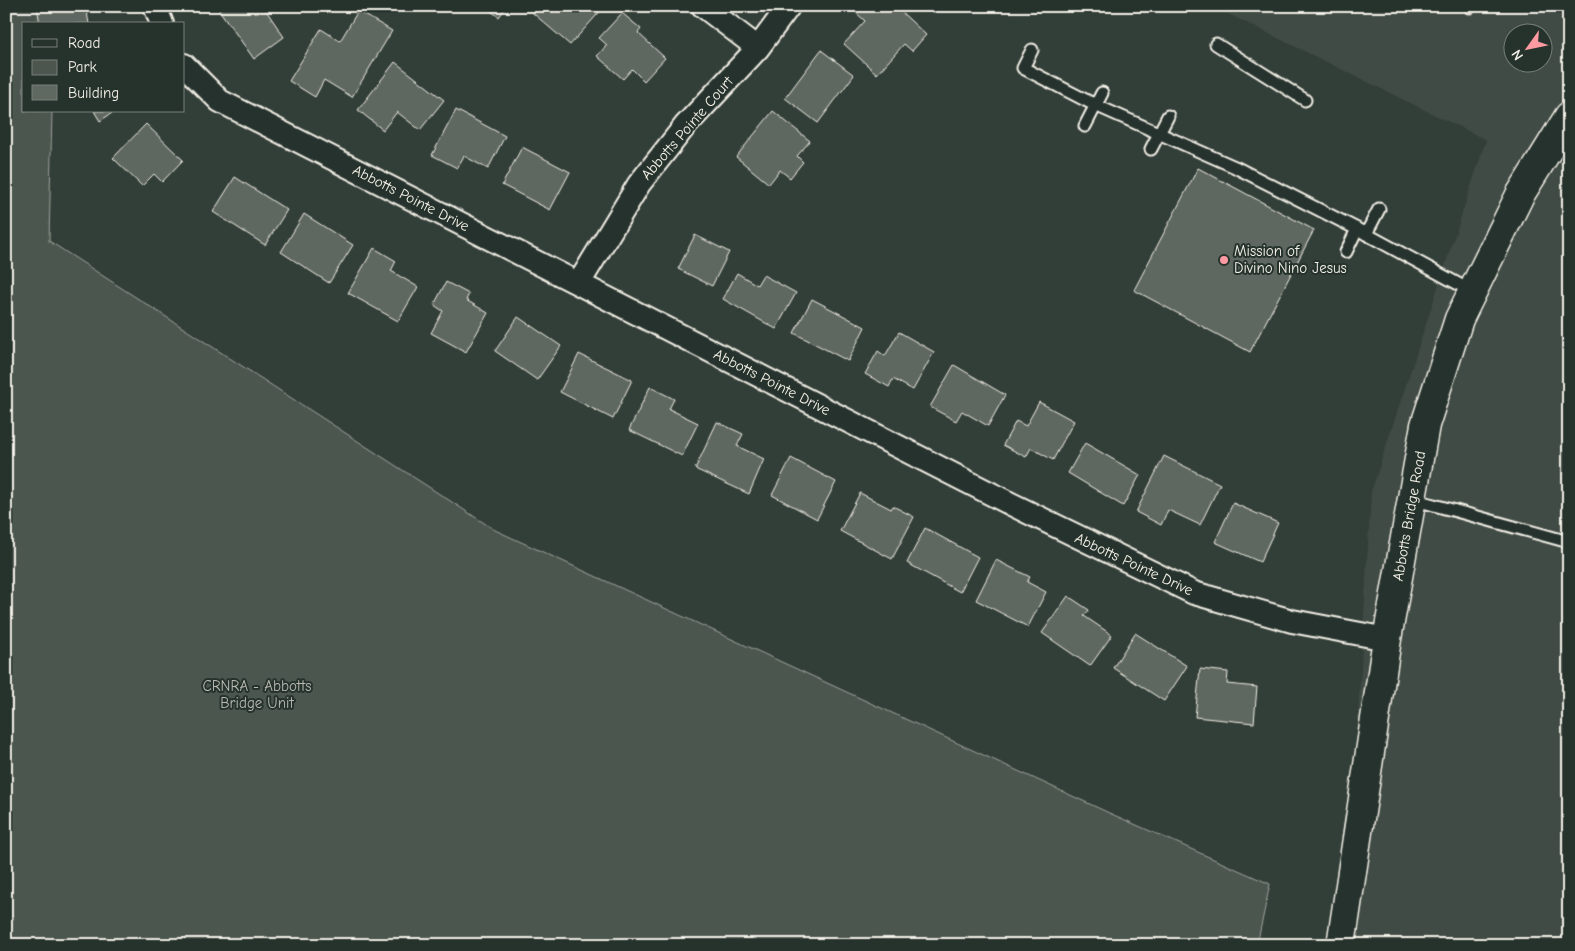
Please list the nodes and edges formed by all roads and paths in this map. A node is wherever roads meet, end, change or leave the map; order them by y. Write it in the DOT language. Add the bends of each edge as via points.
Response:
graph roads {
  1 [pos="155,6"];
  2 [pos="703,6"];
  3 [pos="789,6"];
  4 [pos="161,22"];
  5 [pos="1216,44"];
  6 [pos="758,48"];
  7 [pos="1032,50"];
  8 [pos="185,66"];
  9 [pos="1102,93"];
  10 [pos="1305,100"];
  11 [pos="1096,105"];
  12 [pos="1168,116"];
  13 [pos="1569,116"];
  14 [pos="1085,126"];
  15 [pos="1159,134"];
  16 [pos="1151,149"];
  17 [pos="1378,209"];
  18 [pos="1361,232"];
  19 [pos="1346,252"];
  20 [pos="579,283"];
  21 [pos="1473,292"];
  22 [pos="1412,499"];
  23 [pos="1569,542"];
  24 [pos="1387,639"];
  25 [pos="1341,945"];
  1 -- 4 [label="street"];
  2 -- 6 [label="street"];
  3 -- 6 [label="street, Abbotts Pointe Court"];
  5 -- 10 [label="lane"];
  6 -- 20 [label="street, Abbotts Pointe Court" via="685,126 639,184"];
  7 -- 11 [label="lane" via="1023,68"];
  8 -- 20 [label="street, Abbotts Pointe Drive" via="220,101"];
  9 -- 11 [label="lane"];
  11 -- 14 [label="lane"];
  11 -- 15 [label="lane"];
  12 -- 15 [label="lane"];
  13 -- 21 [label="main road, Abbotts Bridge Road" via="1520,195"];
  15 -- 16 [label="lane"];
  15 -- 18 [label="lane" via="1236,167"];
  17 -- 18 [label="lane"];
  18 -- 19 [label="lane"];
  18 -- 21 [label="lane"];
  20 -- 24 [label="street, Abbotts Pointe Drive" via="1011,504 1194,593 1292,621"];
  21 -- 22 [label="main road, Abbotts Bridge Road" via="1459,318 1425,426"];
  22 -- 23 [label="lane"];
  22 -- 24 [label="main road, Abbotts Bridge Road"];
  24 -- 25 [label="main road, Abbotts Bridge Road"];
}
